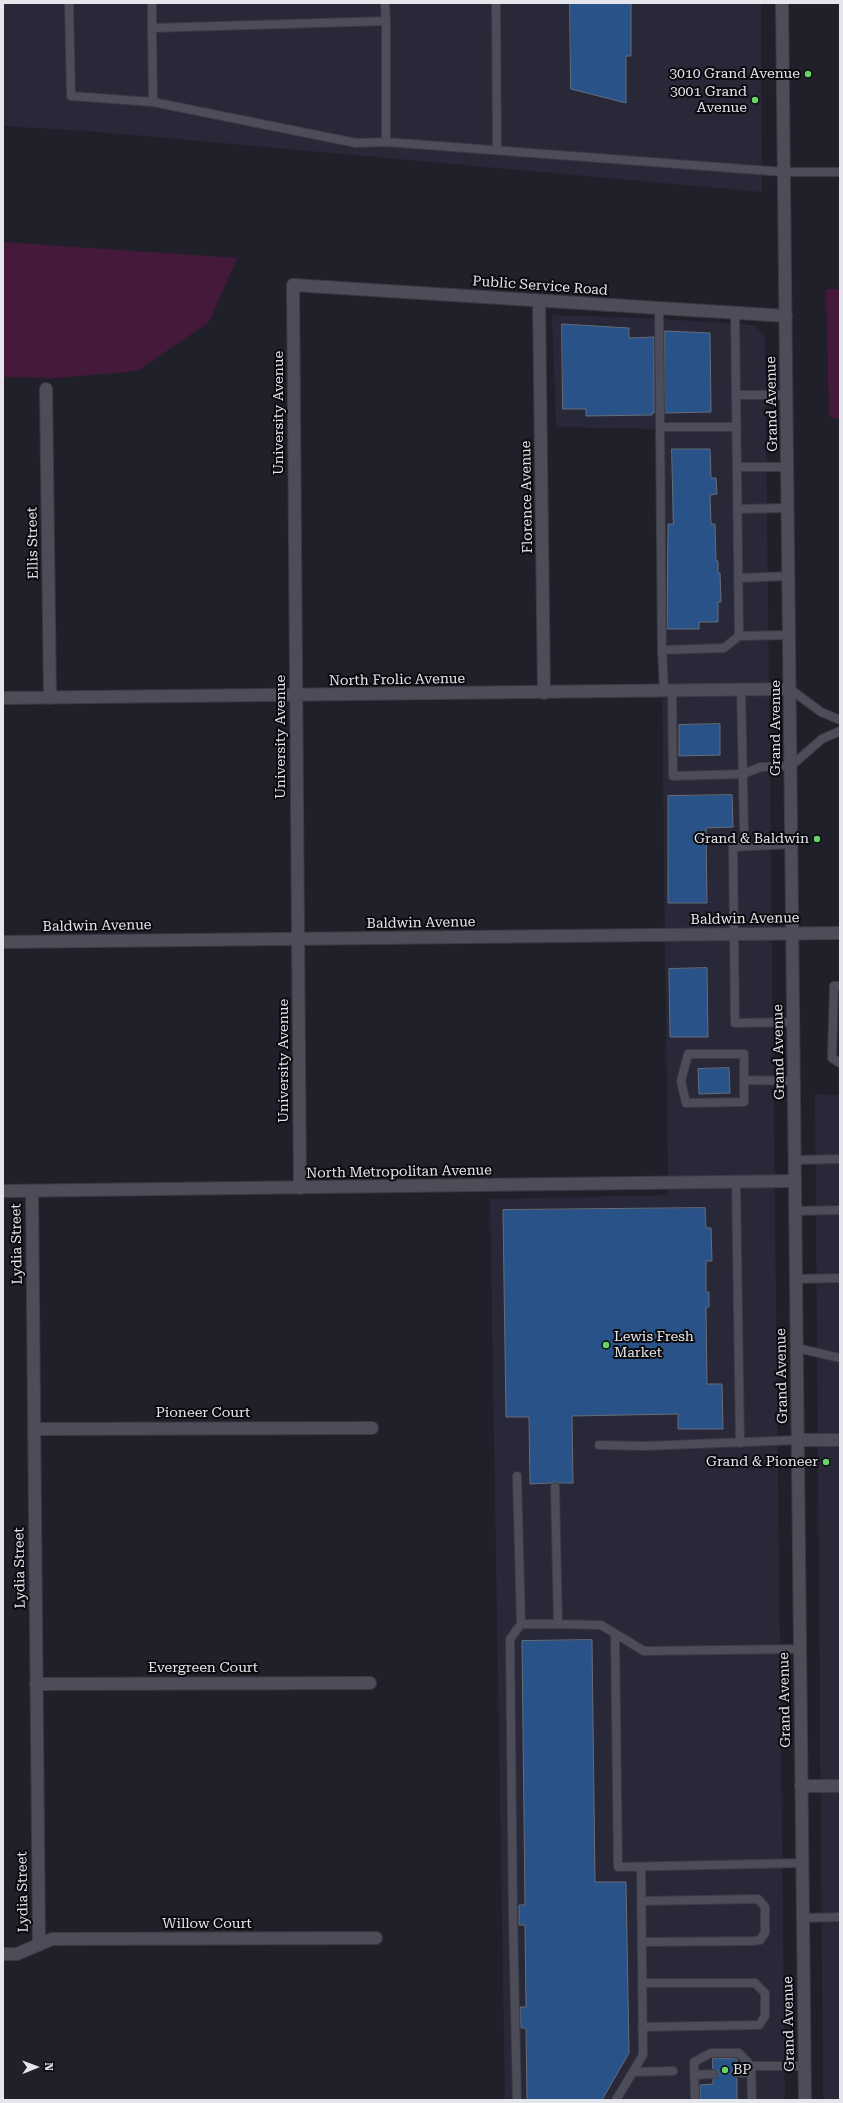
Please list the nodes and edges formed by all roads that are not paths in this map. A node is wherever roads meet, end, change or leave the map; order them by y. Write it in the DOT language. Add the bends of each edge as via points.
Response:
graph roads {
  1 [pos="69,3"];
  2 [pos="152,3"];
  3 [pos="386,3"];
  4 [pos="496,3"];
  5 [pos="782,3"];
  6 [pos="386,21"];
  7 [pos="152,28"];
  8 [pos="153,102"];
  9 [pos="386,142"];
  10 [pos="497,150"];
  11 [pos="784,172"];
  12 [pos="840,172"];
  13 [pos="293,285"];
  14 [pos="539,301"];
  15 [pos="659,308"];
  16 [pos="735,313"];
  17 [pos="786,316"];
  18 [pos="46,389"];
  19 [pos="737,395"];
  20 [pos="787,395"];
  21 [pos="660,427"];
  22 [pos="737,427"];
  23 [pos="737,466"];
  24 [pos="788,467"];
  25 [pos="788,508"];
  26 [pos="738,509"];
  27 [pos="789,576"];
  28 [pos="739,578"];
  29 [pos="790,635"];
  30 [pos="739,636"];
  31 [pos="662,650"];
  32 [pos="668,689"];
  33 [pos="741,689"];
  34 [pos="790,689"];
  35 [pos="544,693"];
  36 [pos="296,696"];
  37 [pos="3,698"];
  38 [pos="50,698"];
  39 [pos="840,720"];
  40 [pos="840,731"];
  41 [pos="791,766"];
  42 [pos="743,774"];
  43 [pos="744,829"];
  44 [pos="792,844"];
  45 [pos="793,933"];
  46 [pos="840,933"];
  47 [pos="734,934"];
  48 [pos="298,939"];
  49 [pos="3,942"];
  50 [pos="840,986"];
  51 [pos="793,1022"];
  52 [pos="840,1063"];
  53 [pos="744,1080"];
  54 [pos="794,1081"];
  55 [pos="840,1159"];
  56 [pos="795,1160"];
  57 [pos="795,1181"];
  58 [pos="736,1182"];
  59 [pos="300,1188"];
  60 [pos="3,1191"];
  61 [pos="32,1191"];
  62 [pos="840,1210"];
  63 [pos="795,1211"];
  64 [pos="840,1278"];
  65 [pos="796,1279"];
  66 [pos="797,1348"];
  67 [pos="840,1358"];
  68 [pos="372,1428"];
  69 [pos="34,1429"];
  70 [pos="797,1440"];
  71 [pos="840,1440"];
  72 [pos="740,1443"];
  73 [pos="599,1445"];
  74 [pos="517,1476"];
  75 [pos="555,1487"];
  76 [pos="521,1624"];
  77 [pos="558,1624"];
  78 [pos="615,1634"];
  79 [pos="799,1649"];
  80 [pos="370,1683"];
  81 [pos="36,1684"];
  82 [pos="801,1786"];
  83 [pos="840,1786"];
  84 [pos="802,1863"];
  85 [pos="641,1867"];
  86 [pos="642,1901"];
  87 [pos="840,1917"];
  88 [pos="803,1918"];
  89 [pos="376,1938"];
  90 [pos="642,1942"];
  91 [pos="39,1945"];
  92 [pos="3,1954"];
  93 [pos="642,1983"];
  94 [pos="642,2027"];
  95 [pos="805,2066"];
  96 [pos="751,2070"];
  97 [pos="673,2071"];
  98 [pos="633,2072"];
  99 [pos="713,2074"];
  100 [pos="737,2074"];
  101 [pos="695,2075"];
  102 [pos="517,2100"];
  103 [pos="616,2100"];
  104 [pos="695,2100"];
  105 [pos="752,2100"];
  106 [pos="805,2100"];
  1 -- 8 [label="lane" via="71,96"];
  2 -- 7 [label="lane"];
  3 -- 6 [label="lane"];
  4 -- 10 [label="lane"];
  5 -- 11 [label="street, Grand Avenue"];
  6 -- 7 [label="lane"];
  6 -- 9 [label="lane"];
  7 -- 8 [label="lane"];
  8 -- 9 [label="lane" via="356,143"];
  9 -- 10 [label="lane"];
  10 -- 11 [label="lane"];
  11 -- 12 [label="lane"];
  11 -- 17 [label="street, Grand Avenue"];
  13 -- 14 [label="street, Public Service Road"];
  13 -- 36 [label="street, University Avenue"];
  14 -- 15 [label="street, Public Service Road"];
  14 -- 35 [label="street, Florence Avenue"];
  15 -- 16 [label="street, Public Service Road"];
  15 -- 21 [label="lane"];
  16 -- 17 [label="street, Public Service Road"];
  16 -- 19 [label="lane"];
  17 -- 20 [label="street, Grand Avenue"];
  18 -- 38 [label="street, Ellis Street"];
  19 -- 20 [label="lane"];
  19 -- 22 [label="lane"];
  20 -- 24 [label="street, Grand Avenue"];
  21 -- 22 [label="lane"];
  21 -- 31 [label="lane"];
  22 -- 23 [label="lane"];
  23 -- 24 [label="lane"];
  23 -- 26 [label="lane"];
  24 -- 25 [label="street, Grand Avenue"];
  25 -- 26 [label="lane"];
  25 -- 27 [label="street, Grand Avenue"];
  26 -- 28 [label="lane"];
  27 -- 28 [label="lane"];
  27 -- 29 [label="street, Grand Avenue"];
  28 -- 30 [label="lane"];
  29 -- 30 [label="lane"];
  29 -- 34 [label="street, Grand Avenue"];
  30 -- 31 [label="lane" via="724,648"];
  31 -- 32 [label="lane"];
  32 -- 33 [label="street, North Frolic Avenue"];
  32 -- 35 [label="street, North Frolic Avenue"];
  32 -- 42 [label="lane" via="673,776"];
  33 -- 34 [label="street, North Frolic Avenue"];
  33 -- 42 [label="lane"];
  34 -- 39 [label="lane" via="822,712"];
  34 -- 41 [label="street, Grand Avenue"];
  35 -- 36 [label="street, North Frolic Avenue"];
  36 -- 38 [label="street, North Frolic Avenue"];
  36 -- 48 [label="street, University Avenue"];
  37 -- 38 [label="street, North Frolic Avenue"];
  40 -- 41 [label="lane" via="822,739"];
  41 -- 42 [label="lane" via="761,767"];
  41 -- 44 [label="street, Grand Avenue"];
  42 -- 43 [label="lane"];
  44 -- 45 [label="street, Grand Avenue"];
  44 -- 47 [label="lane" via="733,847"];
  45 -- 46 [label="street, Baldwin Avenue"];
  45 -- 47 [label="street, Baldwin Avenue"];
  45 -- 51 [label="street, Grand Avenue"];
  47 -- 48 [label="street, Baldwin Avenue"];
  47 -- 51 [label="lane" via="735,1023"];
  48 -- 49 [label="street, Baldwin Avenue"];
  48 -- 59 [label="street, University Avenue"];
  50 -- 52 [label="lane" via="834,986 832,1058"];
  51 -- 54 [label="street, Grand Avenue"];
  53 -- 53 [label="lane" via="744,1054 688,1054 681,1081 686,1103 744,1102"];
  53 -- 54 [label="lane"];
  54 -- 56 [label="street, Grand Avenue"];
  55 -- 56 [label="lane"];
  56 -- 57 [label="street, Grand Avenue"];
  57 -- 58 [label="street, North Metropolitan Avenue"];
  57 -- 63 [label="street, Grand Avenue"];
  58 -- 59 [label="street, North Metropolitan Avenue"];
  58 -- 72 [label="lane"];
  59 -- 61 [label="street, North Metropolitan Avenue"];
  60 -- 61 [label="street, North Metropolitan Avenue"];
  61 -- 69 [label="street, Lydia Street"];
  62 -- 63 [label="lane"];
  63 -- 65 [label="street, Grand Avenue"];
  64 -- 65 [label="lane"];
  65 -- 66 [label="street, Grand Avenue"];
  66 -- 67 [label="lane"];
  66 -- 70 [label="street, Grand Avenue"];
  68 -- 69 [label="street, Pioneer Court"];
  69 -- 81 [label="street, Lydia Street"];
  70 -- 71 [label="street"];
  70 -- 72 [label="lane"];
  70 -- 79 [label="street, Grand Avenue"];
  72 -- 73 [label="lane"];
  74 -- 76 [label="lane"];
  75 -- 77 [label="lane"];
  76 -- 77 [label="lane"];
  76 -- 102 [label="lane" via="510,1639"];
  77 -- 78 [label="lane" via="601,1625"];
  78 -- 79 [label="lane" via="644,1651"];
  78 -- 85 [label="lane" via="618,1867"];
  79 -- 82 [label="street, Grand Avenue"];
  80 -- 81 [label="street, Evergreen Court"];
  81 -- 91 [label="street, Lydia Street"];
  82 -- 83 [label="street"];
  82 -- 84 [label="street, Grand Avenue"];
  84 -- 85 [label="lane"];
  84 -- 88 [label="street, Grand Avenue"];
  85 -- 86 [label="lane"];
  86 -- 90 [label="lane"];
  86 -- 90 [label="lane" via="758,1899 765,1906 765,1933 760,1940"];
  87 -- 88 [label="lane"];
  88 -- 95 [label="street, Grand Avenue"];
  89 -- 91 [label="street, Willow Court" via="52,1939"];
  90 -- 93 [label="lane"];
  91 -- 92 [label="street, Willow Court" via="17,1954"];
  93 -- 94 [label="lane"];
  93 -- 94 [label="lane" via="755,1983 765,1993 765,2016 759,2025"];
  94 -- 98 [label="lane" via="642,2056"];
  95 -- 96 [label="lane"];
  95 -- 106 [label="street, Grand Avenue"];
  96 -- 100 [label="lane"];
  96 -- 101 [label="lane" via="739,2053 711,2054 694,2062"];
  96 -- 105 [label="lane"];
  97 -- 98 [label="lane"];
  98 -- 103 [label="lane"];
  99 -- 101 [label="lane"];
  101 -- 104 [label="lane"];
}
